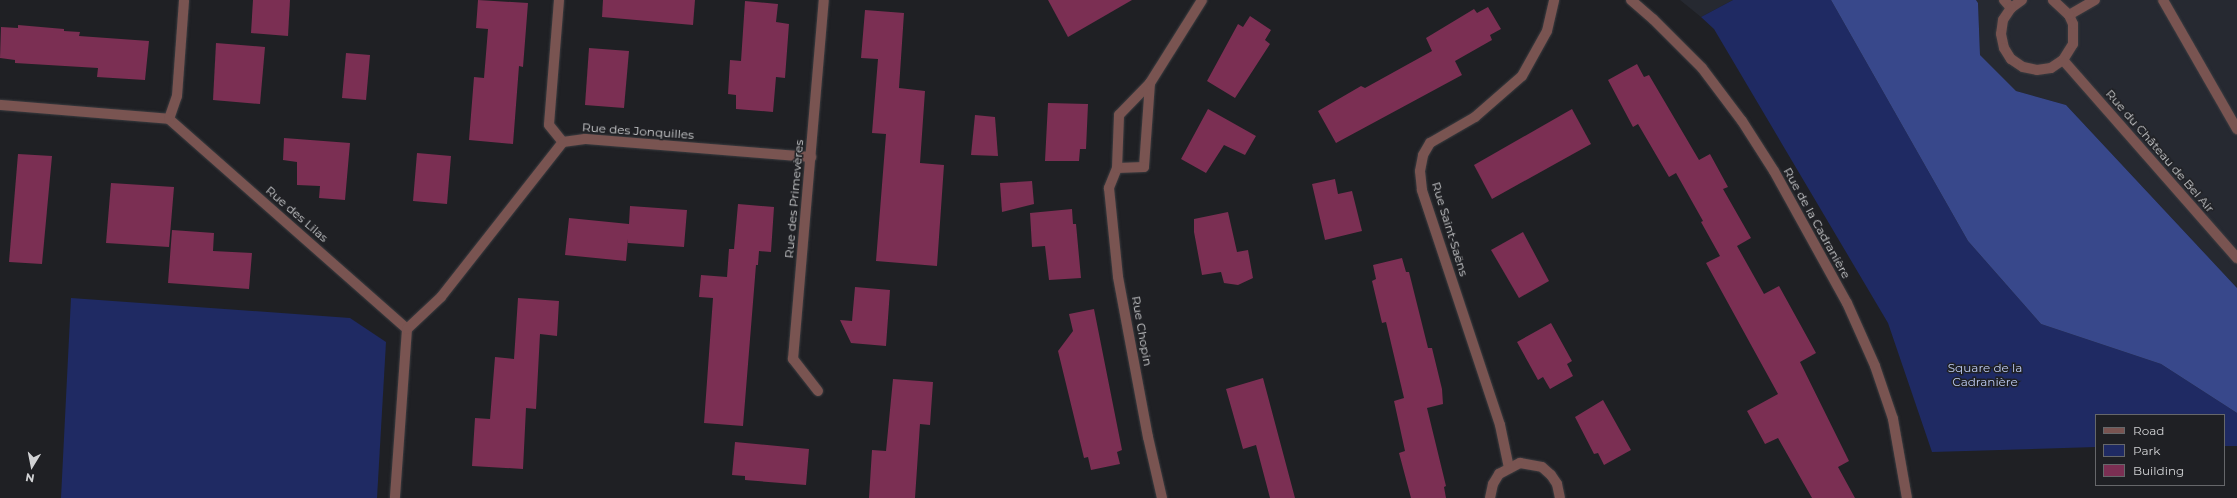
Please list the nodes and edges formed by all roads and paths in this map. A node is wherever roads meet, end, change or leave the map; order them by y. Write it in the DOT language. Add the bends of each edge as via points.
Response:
graph roads {
  1 [pos="184,0"];
  2 [pos="559,0"];
  3 [pos="824,0"];
  4 [pos="1202,0"];
  5 [pos="1554,0"];
  6 [pos="1631,0"];
  7 [pos="2004,0"];
  8 [pos="2022,0"];
  9 [pos="2053,0"];
  10 [pos="2095,0"];
  11 [pos="2163,0"];
  12 [pos="2011,8"];
  13 [pos="2069,15"];
  14 [pos="2063,60"];
  15 [pos="1150,83"];
  16 [pos="0,105"];
  17 [pos="169,120"];
  18 [pos="2237,129"];
  19 [pos="563,142"];
  20 [pos="811,157"];
  21 [pos="1117,168"];
  22 [pos="2237,258"];
  23 [pos="407,329"];
  24 [pos="818,391"];
  25 [pos="1509,468"];
  26 [pos="395,498"];
  27 [pos="1162,498"];
  28 [pos="1490,498"];
  29 [pos="1560,498"];
  30 [pos="1907,498"];
  1 -- 17 [label="street" via="176,96"];
  2 -- 19 [label="street" via="549,125"];
  3 -- 20 [label="street, Rue des Primevères"];
  4 -- 15 [label="street, Rue Chopin"];
  5 -- 25 [label="street, Rue Saint-Saëns" via="1547,31 1522,76 1475,117 1430,143 1423,155 1420,171 1422,190 1500,425"];
  6 -- 30 [label="street, Rue de la Cadranière" via="1702,68 1742,121 1774,172 1847,304 1875,366 1892,419"];
  7 -- 12 [label="street"];
  8 -- 12 [label="street"];
  9 -- 13 [label="street"];
  10 -- 13 [label="street"];
  11 -- 18 [label="street"];
  12 -- 14 [label="street" via="2003,20 2001,34 2004,48 2011,59 2023,67 2037,70 2051,68"];
  13 -- 14 [label="street" via="2073,24 2073,44"];
  14 -- 22 [label="street, Rue du Château de Bel Air"];
  15 -- 21 [label="street, Rue Chopin" via="1119,115"];
  15 -- 21 [label="street, Rue Chopin" via="1144,167"];
  16 -- 17 [label="street"];
  17 -- 23 [label="street, Rue des Lilas"];
  19 -- 20 [label="street, Rue des Jonquilles" via="585,139"];
  19 -- 23 [label="street" via="441,298"];
  20 -- 24 [label="street, Rue des Primevères" via="793,359"];
  21 -- 27 [label="street, Rue Chopin" via="1110,188 1118,276"];
  23 -- 26 [label="street"];
  25 -- 28 [label="street" via="1499,474 1493,484"];
  25 -- 29 [label="street" via="1531,464 1542,468 1557,484"];
}
